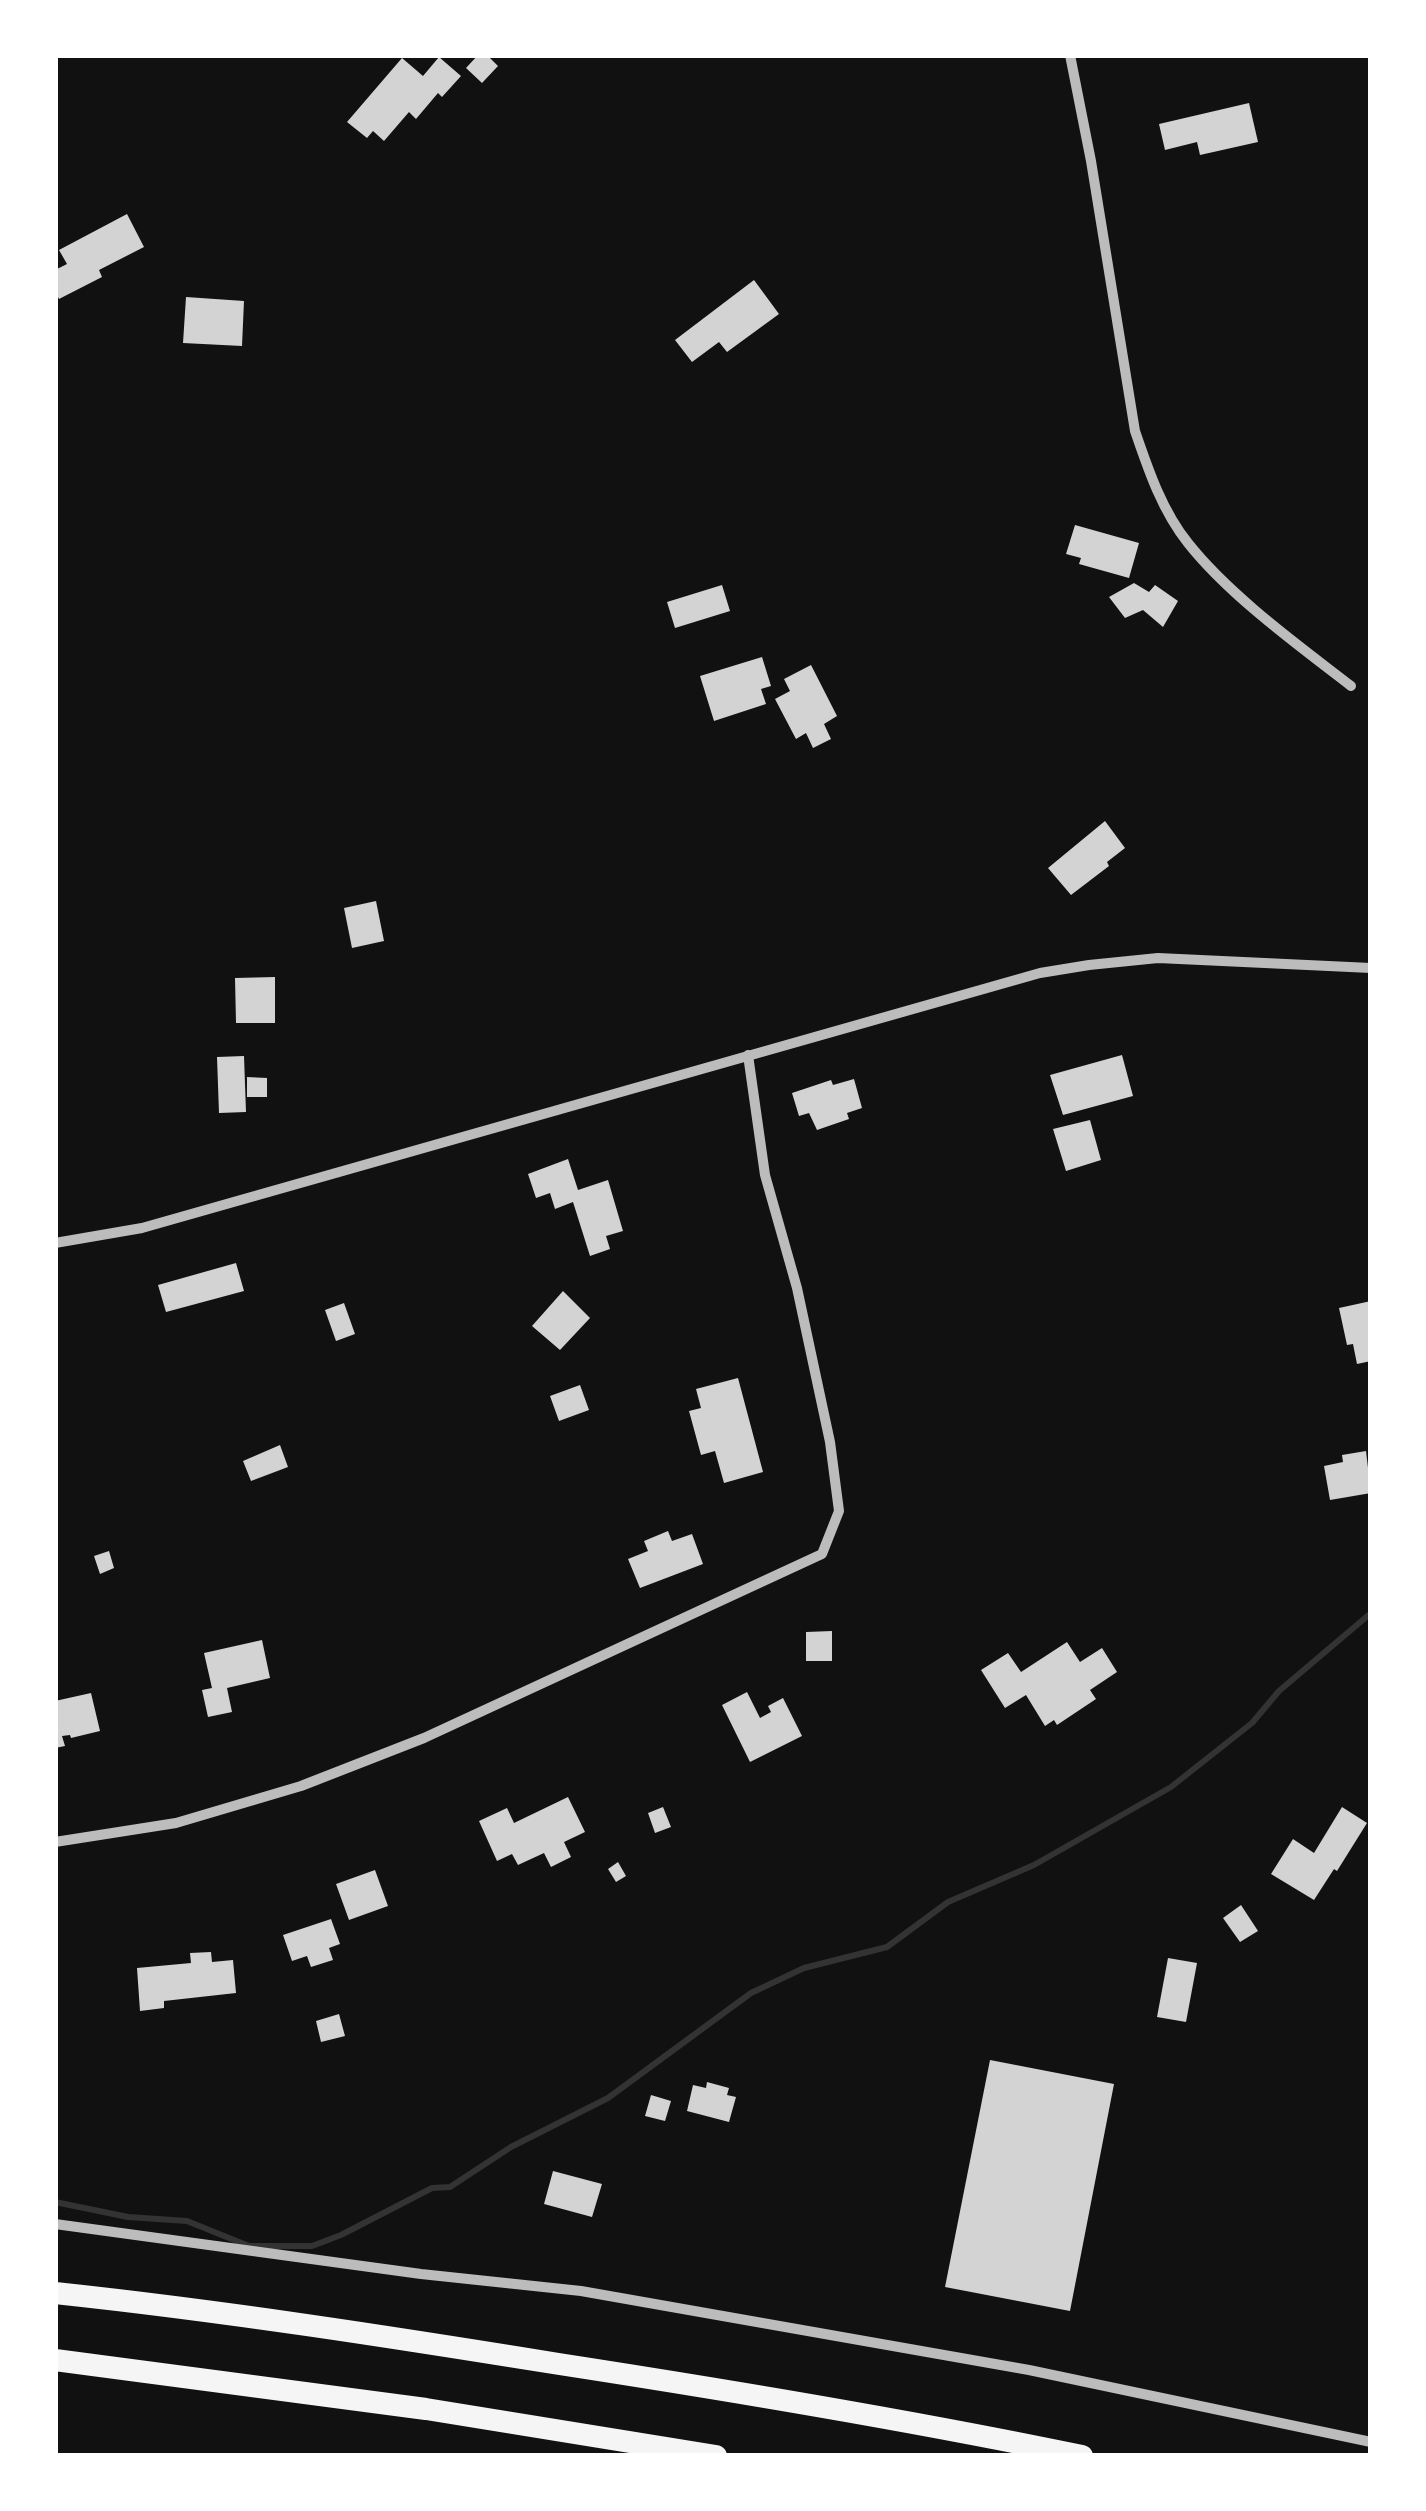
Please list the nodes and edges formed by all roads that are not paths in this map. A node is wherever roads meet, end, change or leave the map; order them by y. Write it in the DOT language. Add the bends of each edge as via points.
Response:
graph roads {
  1 [pos="1070,55"];
  2 [pos="1352,686"];
  3 [pos="1371,968"];
  4 [pos="748,1055"];
  5 [pos="55,1243"];
  6 [pos="55,1842"];
  7 [pos="55,2224"];
  8 [pos="55,2293"];
  9 [pos="55,2360"];
  10 [pos="1371,2442"];
  11 [pos="716,2456"];
  12 [pos="1082,2456"];
  1 -- 2 [label="street" via="1147,466 1186,540 1212,570"];
  3 -- 4 [label="street" via="1158,958 1089,965"];
  4 -- 5 [label="street" via="142,1228"];
  4 -- 6 [label="street" via="765,1175 830,1442 839,1511 822,1554 424,1738 301,1786 176,1823"];
  7 -- 10 [label="street" via="581,2291 1029,2370"];
  8 -- 12 [label="highway" via="619,2373"];
  9 -- 11 [label="highway"];
}
